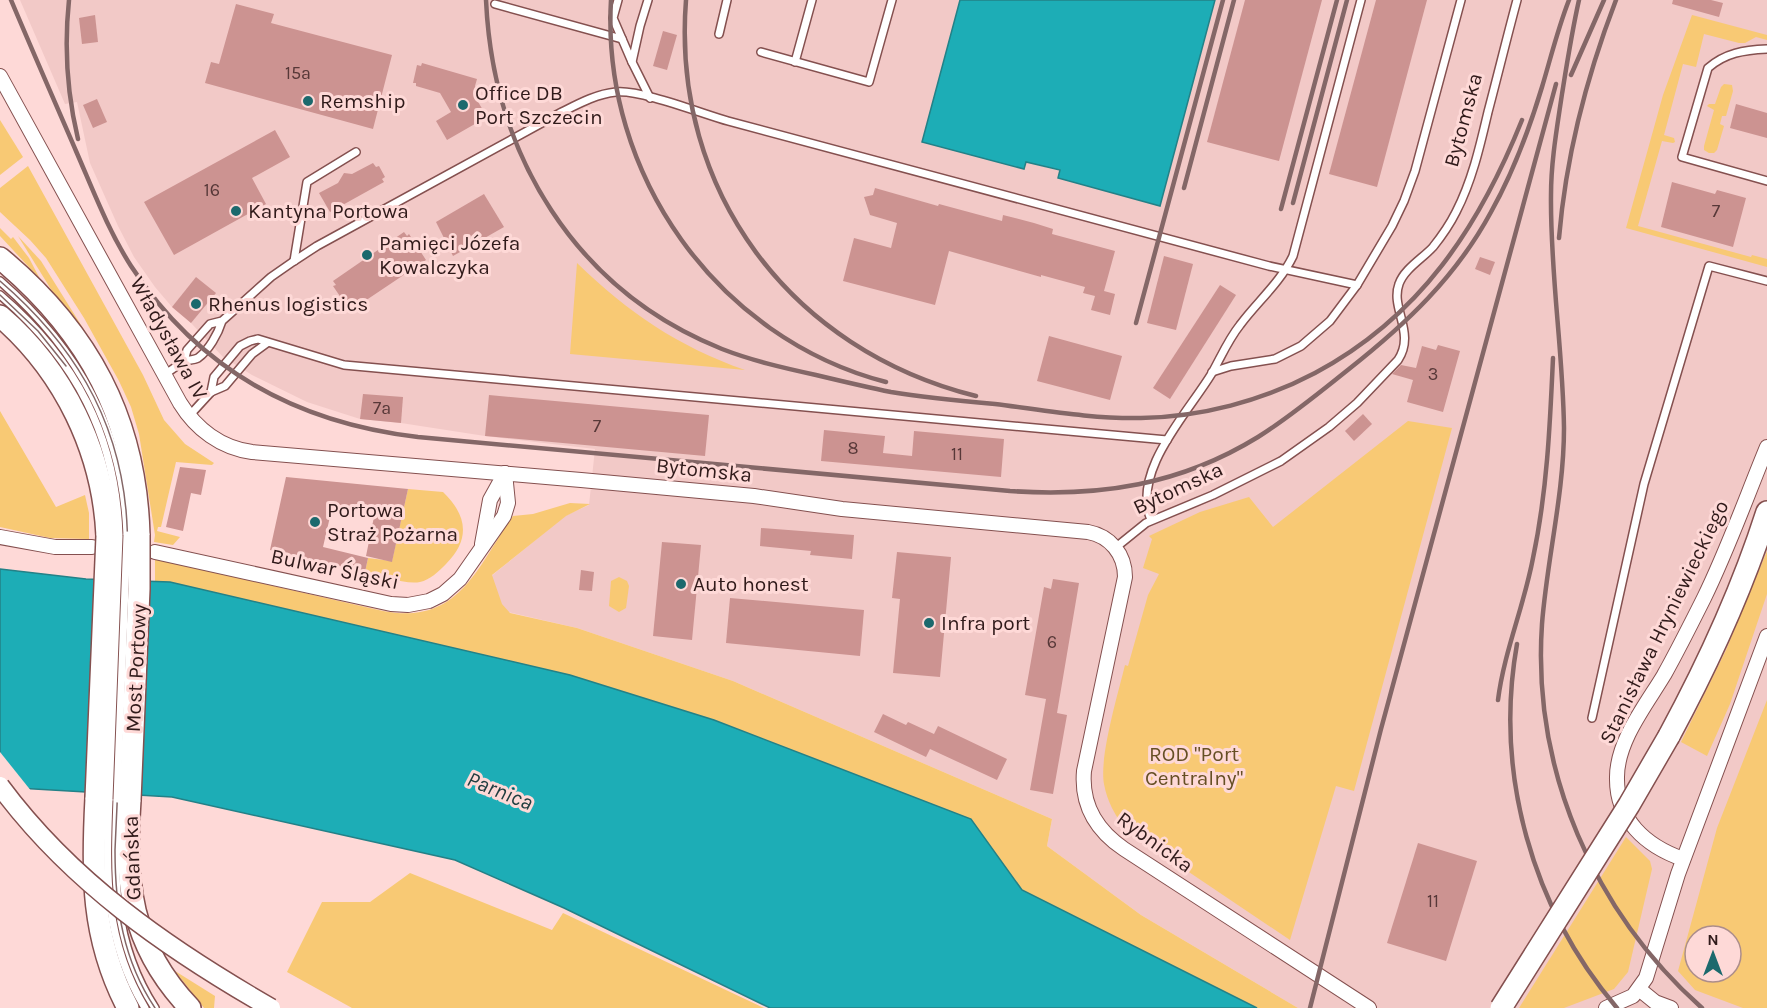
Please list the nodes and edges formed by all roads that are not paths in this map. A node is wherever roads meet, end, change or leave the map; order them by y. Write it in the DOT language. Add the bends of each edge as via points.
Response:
graph roads {
  1 [pos="618,0"];
  2 [pos="648,0"];
  3 [pos="727,0"];
  4 [pos="812,0"];
  5 [pos="892,0"];
  6 [pos="1361,0"];
  7 [pos="1461,0"];
  8 [pos="1517,0"];
  9 [pos="495,4"];
  10 [pos="719,34"];
  11 [pos="622,39"];
  12 [pos="1767,49"];
  13 [pos="761,52"];
  14 [pos="633,62"];
  15 [pos="795,62"];
  16 [pos="0,76"];
  17 [pos="650,98"];
  18 [pos="356,152"];
  19 [pos="1767,181"];
  20 [pos="0,258"];
  21 [pos="294,261"];
  22 [pos="1286,270"];
  23 [pos="0,281"];
  24 [pos="1767,281"];
  25 [pos="1357,285"];
  26 [pos="0,296"];
  27 [pos="0,316"];
  28 [pos="222,321"];
  29 [pos="267,343"];
  30 [pos="184,361"];
  31 [pos="1212,372"];
  32 [pos="164,375"];
  33 [pos="211,392"];
  34 [pos="189,416"];
  35 [pos="1167,440"];
  36 [pos="1767,447"];
  37 [pos="447,469"];
  38 [pos="505,473"];
  39 [pos="1767,512"];
  40 [pos="1151,520"];
  41 [pos="0,537"];
  42 [pos="117,538"];
  43 [pos="1116,548"];
  44 [pos="155,552"];
  45 [pos="1767,636"];
  46 [pos="1592,718"];
  47 [pos="0,786"];
  48 [pos="113,799"];
  49 [pos="1683,859"];
  50 [pos="1639,989"];
  51 [pos="128,1008"];
  52 [pos="145,1008"];
  53 [pos="154,1008"];
  54 [pos="190,1008"];
  55 [pos="271,1008"];
  56 [pos="1369,1008"];
  57 [pos="1501,1008"];
  58 [pos="1606,1008"];
  59 [pos="1671,1008"];
  1 -- 11 [label="lane" via="613,18"];
  2 -- 14 [label="lane"];
  3 -- 10 [label="lane"];
  4 -- 15 [label="lane"];
  5 -- 15 [label="lane" via="869,82"];
  6 -- 22 [label="lane"];
  7 -- 25 [label="lane" via="1412,181 1392,226"];
  8 -- 40 [label="lane, Bytomska" via="1465,191 1433,246 1399,283 1404,341 1398,360 1329,427 1281,461"];
  9 -- 11 [label="lane"];
  11 -- 14 [label="lane"];
  12 -- 19 [label="lane" via="1735,52 1708,68 1683,157"];
  13 -- 15 [label="lane"];
  14 -- 17 [label="lane"];
  16 -- 32 [label="street, Władysława IV"];
  17 -- 21 [label="lane" via="617,92 585,101"];
  17 -- 22 [label="lane"];
  18 -- 21 [label="lane" via="307,182"];
  20 -- 42 [label="main road" via="55,311 83,348 117,413 138,499"];
  21 -- 28 [label="lane"];
  22 -- 25 [label="lane"];
  22 -- 31 [label="lane" via="1239,326"];
  23 -- 42 [label="lane" via="55,336 94,397 118,464 125,506"];
  24 -- 46 [label="lane" via="1709,266 1644,484"];
  25 -- 31 [label="lane" via="1330,321 1301,346 1275,359"];
  26 -- 42 [label="lane" via="53,348 89,405 113,475"];
  27 -- 42 [label="main road" via="61,386 78,419"];
  28 -- 30 [label="lane" via="210,324 187,351"];
  28 -- 30 [label="lane" via="218,333 197,359"];
  29 -- 33 [label="lane" via="252,354 225,386"];
  29 -- 33 [label="lane" via="258,339 240,346 214,377"];
  29 -- 35 [label="lane" via="344,365"];
  30 -- 32 [label="lane"];
  31 -- 35 [label="lane"];
  32 -- 34 [label="street, Władysława IV"];
  33 -- 34 [label="lane"];
  34 -- 37 [label="street, Władysława IV" via="212,437 246,452"];
  35 -- 40 [label="lane" via="1150,477 1147,509"];
  36 -- 49 [label="street, Stanisława Hryniewieckiego" via="1714,578 1630,734 1619,763 1618,792 1629,820 1653,846"];
  37 -- 38 [label="street, Bytomska"];
  38 -- 43 [label="street, Bytomska" via="1088,532 1105,538"];
  38 -- 44 [label="street, Bulwar Śląski" via="507,509 464,573 432,600 408,605 380,602"];
  39 -- 57 [label="main road, bridge" via="1724,626 1669,736"];
  40 -- 43 [label="lane, Bytomska"];
  41 -- 42 [label="street" via="55,547"];
  42 -- 48 [label="main road, Most Portowy, bridge"];
  42 -- 48 [label="main road, Most Portowy, bridge" via="139,589"];
  43 -- 56 [label="street, Rybnicka" via="1123,562 1125,581 1083,777 1086,800 1095,821 1124,849"];
  45 -- 49 [label="street"];
  47 -- 55 [label="main road, bridge" via="55,850 117,907 193,961"];
  48 -- 51 [label="main road, Gdańska" via="93,864 96,912 108,961"];
  48 -- 52 [label="lane" via="107,867 110,913 122,959"];
  48 -- 53 [label="lane" via="120,924 133,966"];
  48 -- 54 [label="main road, Gdańska" via="127,854 134,912 147,949 176,994"];
  49 -- 50 [label="street" via="1648,974"];
  50 -- 58 [label="street"];
  50 -- 59 [label="street"];
}
